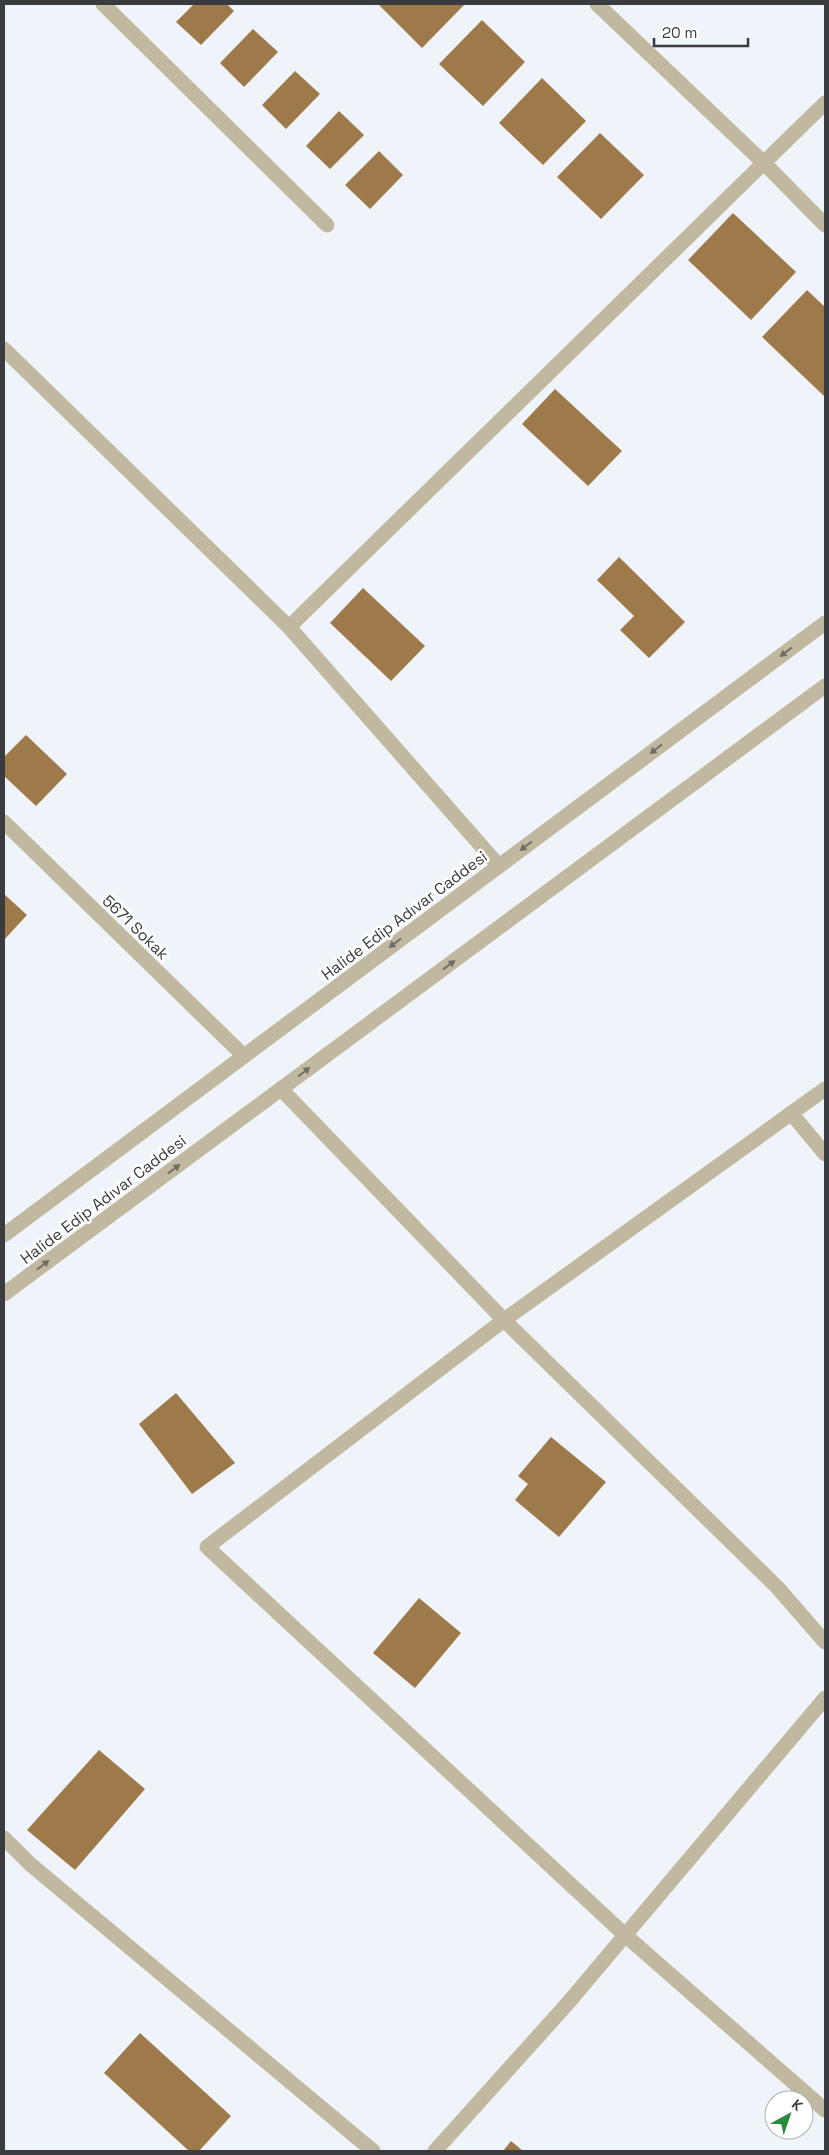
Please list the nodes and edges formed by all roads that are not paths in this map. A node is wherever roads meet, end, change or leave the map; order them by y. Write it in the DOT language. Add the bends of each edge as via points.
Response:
graph roads {
  1 [pos="103,4"];
  2 [pos="597,4"];
  3 [pos="825,103"];
  4 [pos="764,163"];
  5 [pos="327,225"];
  6 [pos="825,225"];
  7 [pos="4,349"];
  8 [pos="825,623"];
  9 [pos="289,627"];
  10 [pos="825,686"];
  11 [pos="4,822"];
  12 [pos="499,866"];
  13 [pos="244,1056"];
  14 [pos="281,1089"];
  15 [pos="825,1089"];
  16 [pos="791,1114"];
  17 [pos="825,1154"];
  18 [pos="4,1235"];
  19 [pos="4,1294"];
  20 [pos="504,1320"];
  21 [pos="825,1642"];
  22 [pos="825,1698"];
  23 [pos="4,1838"];
  24 [pos="625,1935"];
  25 [pos="825,2110"];
  26 [pos="373,2151"];
  27 [pos="435,2151"];
  1 -- 5 [label="street"];
  2 -- 4 [label="street"];
  3 -- 4 [label="street"];
  4 -- 6 [label="street"];
  4 -- 9 [label="street"];
  7 -- 9 [label="street"];
  8 -- 12 [label="street, Halide Edip Adıvar Caddesi, one-way"];
  9 -- 12 [label="street"];
  14 -- 10 [label="street, Halide Edip Adıvar Caddesi, one-way"];
  11 -- 13 [label="street, 5671 Sokak"];
  12 -- 13 [label="street, Halide Edip Adıvar Caddesi, one-way"];
  13 -- 18 [label="street, Halide Edip Adıvar Caddesi"];
  19 -- 14 [label="street, Halide Edip Adıvar Caddesi, one-way"];
  14 -- 20 [label="street"];
  15 -- 16 [label="street"];
  16 -- 17 [label="street"];
  16 -- 20 [label="street"];
  20 -- 21 [label="street" via="777,1587"];
  20 -- 24 [label="street" via="207,1547"];
  22 -- 24 [label="street"];
  23 -- 26 [label="street" via="30,1864"];
  24 -- 25 [label="street"];
  24 -- 27 [label="street"];
}
